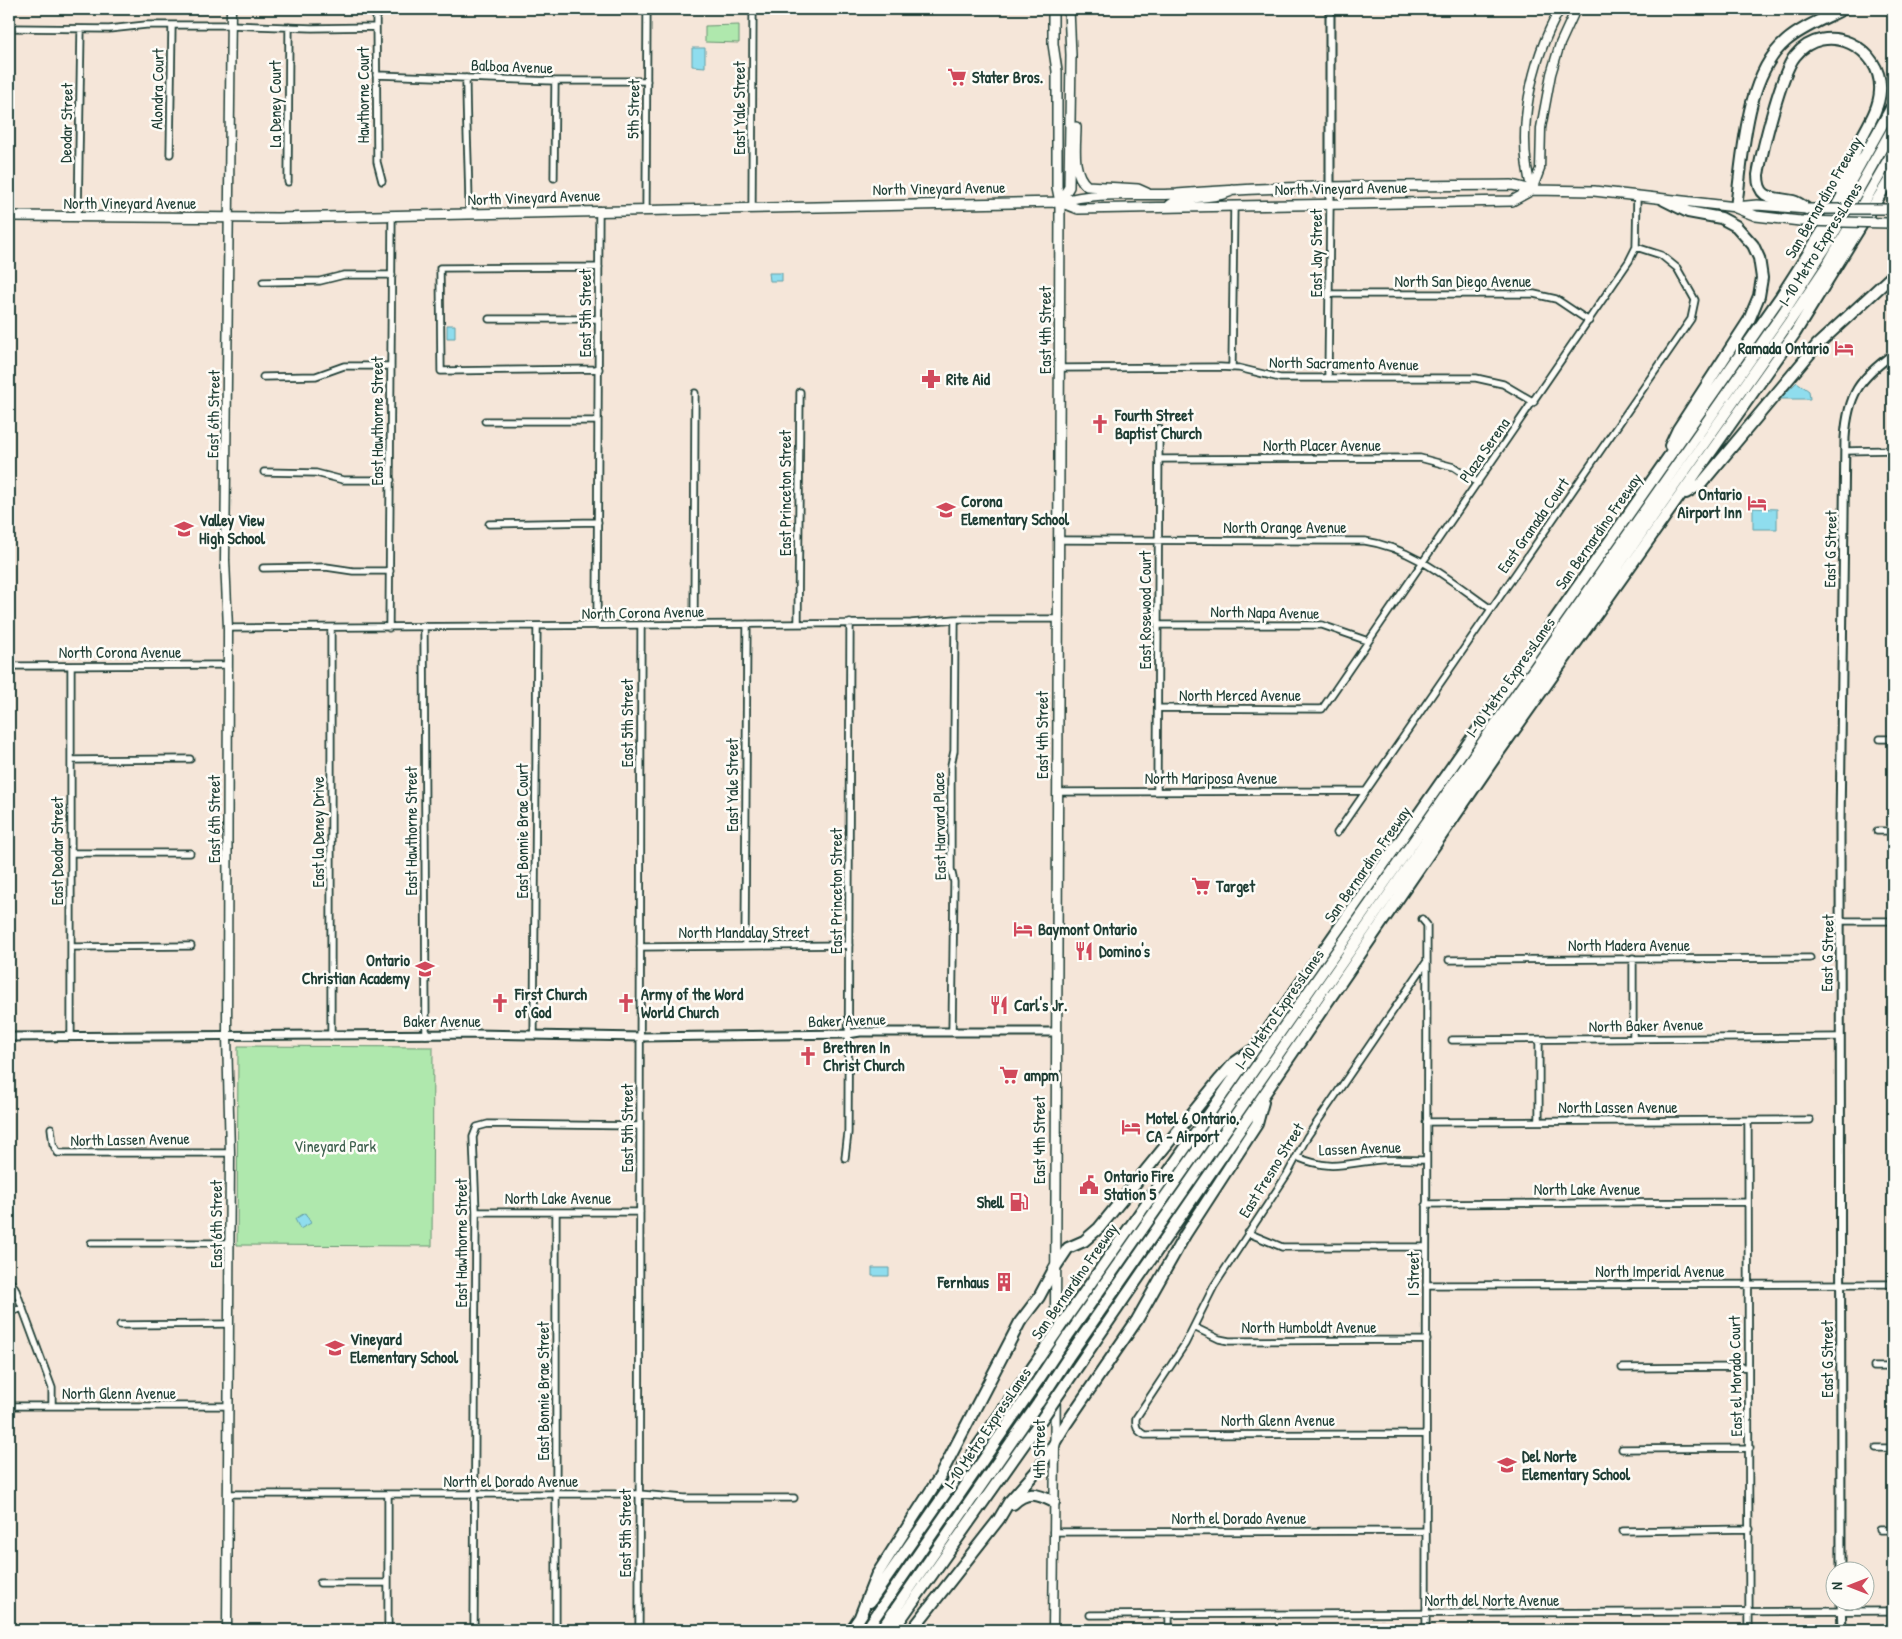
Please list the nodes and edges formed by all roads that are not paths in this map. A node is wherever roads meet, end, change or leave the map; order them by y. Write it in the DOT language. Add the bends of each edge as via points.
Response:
graph roads {
  1 [pos="230,9"];
  2 [pos="376,9"];
  3 [pos="647,9"];
  4 [pos="753,9"];
  5 [pos="1054,9"];
  6 [pos="1069,9"];
  7 [pos="1330,9"];
  8 [pos="1560,9"];
  9 [pos="1576,9"];
  10 [pos="1843,9"];
  11 [pos="172,25"];
  12 [pos="230,25"];
  13 [pos="289,27"];
  14 [pos="376,27"];
  15 [pos="9,28"];
  16 [pos="82,29"];
  17 [pos="1071,65"];
  18 [pos="376,75"];
  19 [pos="466,78"];
  20 [pos="555,81"];
  21 [pos="647,81"];
  22 [pos="1893,106"];
  23 [pos="1893,128"];
  24 [pos="1893,152"];
  25 [pos="170,154"];
  26 [pos="1893,174"];
  27 [pos="554,178"];
  28 [pos="382,181"];
  29 [pos="288,182"];
  30 [pos="1330,187"];
  31 [pos="1235,189"];
  32 [pos="1532,190"];
  33 [pos="1149,194"];
  34 [pos="1637,195"];
  35 [pos="1664,200"];
  36 [pos="1060,202"];
  37 [pos="1330,203"];
  38 [pos="1234,205"];
  39 [pos="752,207"];
  40 [pos="1168,207"];
  41 [pos="1736,207"];
  42 [pos="646,209"];
  43 [pos="1807,209"];
  44 [pos="1893,209"];
  45 [pos="600,210"];
  46 [pos="469,214"];
  47 [pos="392,215"];
  48 [pos="9,216"];
  49 [pos="78,218"];
  50 [pos="230,218"];
  51 [pos="1891,223"];
  52 [pos="1822,232"];
  53 [pos="1636,247"];
  54 [pos="599,267"];
  55 [pos="1893,274"];
  56 [pos="392,275"];
  57 [pos="263,282"];
  58 [pos="1330,294"];
  59 [pos="489,319"];
  60 [pos="599,319"];
  61 [pos="1589,321"];
  62 [pos="1893,354"];
  63 [pos="391,366"];
  64 [pos="1060,368"];
  65 [pos="1232,368"];
  66 [pos="599,369"];
  67 [pos="263,377"];
  68 [pos="1328,378"];
  69 [pos="800,392"];
  70 [pos="695,393"];
  71 [pos="1534,402"];
  72 [pos="485,421"];
  73 [pos="598,421"];
  74 [pos="1159,428"];
  75 [pos="1893,450"];
  76 [pos="1845,451"];
  77 [pos="1159,460"];
  78 [pos="1662,466"];
  79 [pos="264,472"];
  80 [pos="390,480"];
  81 [pos="1478,483"];
  82 [pos="1683,494"];
  83 [pos="598,522"];
  84 [pos="489,524"];
  85 [pos="1058,540"];
  86 [pos="1159,541"];
  87 [pos="1423,562"];
  88 [pos="262,568"];
  89 [pos="390,571"];
  90 [pos="1492,609"];
  91 [pos="955,619"];
  92 [pos="1058,619"];
  93 [pos="850,623"];
  94 [pos="747,624"];
  95 [pos="798,624"];
  96 [pos="694,625"];
  97 [pos="1159,625"];
  98 [pos="424,626"];
  99 [pos="597,626"];
  100 [pos="641,626"];
  101 [pos="537,627"];
  102 [pos="228,628"];
  103 [pos="331,628"];
  104 [pos="389,628"];
  105 [pos="1368,641"];
  106 [pos="228,665"];
  107 [pos="13,666"];
  108 [pos="71,666"];
  109 [pos="1159,708"];
  110 [pos="1322,708"];
  111 [pos="1880,739"];
  112 [pos="1893,739"];
  113 [pos="190,759"];
  114 [pos="71,760"];
  115 [pos="1365,791"];
  116 [pos="1057,792"];
  117 [pos="1157,792"];
  118 [pos="1877,831"];
  119 [pos="1893,831"];
  120 [pos="1337,833"];
  121 [pos="190,853"];
  122 [pos="71,854"];
  123 [pos="1422,919"];
  124 [pos="1842,921"];
  125 [pos="1893,921"];
  126 [pos="849,945"];
  127 [pos="191,946"];
  128 [pos="640,946"];
  129 [pos="745,946"];
  130 [pos="71,947"];
  131 [pos="1633,958"];
  132 [pos="1810,958"];
  133 [pos="1449,960"];
  134 [pos="1427,961"];
  135 [pos="952,1032"];
  136 [pos="1055,1032"];
  137 [pos="534,1034"];
  138 [pos="848,1034"];
  139 [pos="426,1035"];
  140 [pos="227,1036"];
  141 [pos="331,1036"];
  142 [pos="9,1037"];
  143 [pos="641,1037"];
  144 [pos="1840,1037"];
  145 [pos="70,1038"];
  146 [pos="1634,1038"];
  147 [pos="1452,1040"];
  148 [pos="1539,1040"];
  149 [pos="1258,1046"];
  150 [pos="1265,1094"];
  151 [pos="1748,1120"];
  152 [pos="1810,1120"];
  153 [pos="1539,1121"];
  154 [pos="1426,1122"];
  155 [pos="640,1126"];
  156 [pos="51,1128"];
  157 [pos="230,1153"];
  158 [pos="1296,1157"];
  159 [pos="845,1158"];
  160 [pos="1426,1160"];
  161 [pos="1748,1202"];
  162 [pos="1426,1204"];
  163 [pos="476,1212"];
  164 [pos="556,1212"];
  165 [pos="640,1212"];
  166 [pos="1248,1232"];
  167 [pos="91,1243"];
  168 [pos="229,1243"];
  169 [pos="1426,1247"];
  170 [pos="1054,1269"];
  171 [pos="9,1280"];
  172 [pos="1748,1284"];
  173 [pos="1841,1284"];
  174 [pos="1893,1284"];
  175 [pos="1426,1285"];
  176 [pos="23,1308"];
  177 [pos="9,1312"];
  178 [pos="229,1324"];
  179 [pos="120,1325"];
  180 [pos="1194,1327"];
  181 [pos="1427,1340"];
  182 [pos="1748,1367"];
  183 [pos="1874,1367"];
  184 [pos="1893,1367"];
  185 [pos="1622,1368"];
  186 [pos="9,1406"];
  187 [pos="52,1406"];
  188 [pos="229,1406"];
  189 [pos="1135,1425"];
  190 [pos="1426,1434"];
  191 [pos="1054,1445"];
  192 [pos="1750,1448"];
  193 [pos="1876,1448"];
  194 [pos="1893,1448"];
  195 [pos="1622,1449"];
  196 [pos="228,1494"];
  197 [pos="388,1494"];
  198 [pos="556,1494"];
  199 [pos="639,1494"];
  200 [pos="475,1495"];
  201 [pos="794,1498"];
  202 [pos="1054,1502"];
  203 [pos="998,1519"];
  204 [pos="1750,1530"];
  205 [pos="1880,1530"];
  206 [pos="1893,1530"];
  207 [pos="1425,1531"];
  208 [pos="1623,1531"];
  209 [pos="1053,1532"];
  210 [pos="1841,1562"];
  211 [pos="320,1583"];
  212 [pos="388,1583"];
  213 [pos="1824,1611"];
  214 [pos="1874,1611"];
  215 [pos="1893,1611"];
  216 [pos="1749,1612"];
  217 [pos="1842,1612"];
  218 [pos="1426,1614"];
  219 [pos="1090,1615"];
  220 [pos="1169,1615"];
  221 [pos="859,1619"];
  222 [pos="227,1630"];
  223 [pos="388,1630"];
  224 [pos="474,1630"];
  225 [pos="556,1630"];
  226 [pos="639,1630"];
  227 [pos="851,1630"];
  228 [pos="866,1630"];
  229 [pos="881,1630"];
  230 [pos="893,1630"];
  231 [pos="912,1630"];
  232 [pos="1052,1630"];
  233 [pos="1169,1630"];
  234 [pos="1426,1630"];
  235 [pos="1749,1630"];
  236 [pos="1842,1630"];
  1 -- 12 [label="main road, East 6th Street"];
  2 -- 14 [label="street, Hawthorne Court"];
  3 -- 21 [label="street, 5th Street"];
  4 -- 39 [label="street, East Yale Street"];
  5 -- 36 [label="main road, East 4th Street" via="1056,186"];
  6 -- 17 [label="main road, East 4th Street"];
  7 -- 30 [label="street, East Jay Street"];
  8 -- 32 [label="main road" via="1540,56 1529,97 1525,168"];
  9 -- 32 [label="main road" via="1551,74 1541,128 1540,169"];
  10 -- 41 [label="highway" via="1786,42 1763,71 1751,113"];
  11 -- 12 [label="street"];
  11 -- 16 [label="street"];
  11 -- 25 [label="street, Alondra Court"];
  12 -- 13 [label="street"];
  12 -- 50 [label="main road, East 6th Street"];
  13 -- 14 [label="street"];
  13 -- 29 [label="street, La Deney Court"];
  14 -- 18 [label="street, Hawthorne Court"];
  15 -- 16 [label="street"];
  16 -- 49 [label="street, Deodar Street"];
  17 -- 33 [label="main road" via="1076,80 1076,169 1080,180 1087,186 1138,189"];
  17 -- 36 [label="main road, East 4th Street" via="1069,187"];
  18 -- 19 [label="street, Balboa Avenue"];
  18 -- 28 [label="street, Hawthorne Court" via="377,162"];
  19 -- 20 [label="street, Balboa Avenue"];
  19 -- 46 [label="street"];
  20 -- 21 [label="street, Balboa Avenue"];
  20 -- 27 [label="street"];
  21 -- 42 [label="street, 5th Street"];
  22 -- 52 [label="highway, San Bernardino Freeway"];
  23 -- 228 [label="highway, I-10 Metro ExpressLanes, bridge" via="1827,245 1780,318 1067,1337"];
  24 -- 229 [label="highway, I-10 Metro ExpressLanes, bridge" via="1828,264 1790,321 1483,758"];
  26 -- 82 [label="highway" via="1795,333"];
  30 -- 31 [label="main road, North Vineyard Avenue"];
  30 -- 32 [label="main road, North Vineyard Avenue" via="1512,185"];
  30 -- 37 [label="street, East Jay Street"];
  31 -- 33 [label="main road, North Vineyard Avenue"];
  31 -- 40 [label="main road" via="1222,196 1178,200"];
  32 -- 34 [label="main road, North Vineyard Avenue"];
  32 -- 37 [label="main road, North Vineyard Avenue" via="1512,201"];
  33 -- 36 [label="main road, North Vineyard Avenue" via="1082,196"];
  34 -- 35 [label="main road, North Vineyard Avenue"];
  34 -- 53 [label="street, Plaza Serena"];
  35 -- 41 [label="main road, North Vineyard Avenue"];
  35 -- 78 [label="highway" via="1688,212 1721,218 1736,226 1753,245 1762,278 1759,296 1748,320 1678,429"];
  36 -- 39 [label="main road, North Vineyard Avenue"];
  36 -- 40 [label="main road, North Vineyard Avenue" via="1078,209"];
  36 -- 64 [label="main road, East 4th Street"];
  37 -- 38 [label="main road, North Vineyard Avenue"];
  37 -- 58 [label="street, East Jay Street"];
  38 -- 40 [label="main road, North Vineyard Avenue"];
  38 -- 65 [label="street"];
  39 -- 42 [label="main road, North Vineyard Avenue"];
  41 -- 43 [label="main road, North Vineyard Avenue" via="1757,205"];
  41 -- 51 [label="main road, North Vineyard Avenue, bridge" via="1756,216 1800,221"];
  42 -- 45 [label="main road, North Vineyard Avenue"];
  43 -- 44 [label="main road, North Vineyard Avenue, bridge"];
  43 -- 52 [label="highway" via="1795,202 1764,194 1758,183 1760,167 1790,62 1812,43 1838,39 1859,47 1871,58 1879,75 1880,93"];
  45 -- 46 [label="main road, North Vineyard Avenue"];
  45 -- 54 [label="street, East 5th Street"];
  46 -- 47 [label="main road, North Vineyard Avenue"];
  47 -- 50 [label="main road, North Vineyard Avenue"];
  47 -- 56 [label="street, East Hawthorne Street"];
  48 -- 49 [label="main road, North Vineyard Avenue"];
  49 -- 50 [label="main road, North Vineyard Avenue"];
  50 -- 102 [label="main road, East 6th Street" via="225,560"];
  52 -- 78 [label="highway, San Bernardino Freeway"];
  53 -- 61 [label="street, Plaza Serena"];
  53 -- 90 [label="street, East Granada Court" via="1661,255 1677,268 1695,300 1691,319"];
  54 -- 60 [label="street, East 5th Street"];
  54 -- 66 [label="street" via="440,268 441,371"];
  55 -- 82 [label="highway" via="1817,346 1701,484"];
  56 -- 57 [label="street" via="344,275 320,281"];
  56 -- 63 [label="street, East Hawthorne Street"];
  58 -- 61 [label="street, North San Diego Avenue" via="1534,294 1556,299"];
  58 -- 68 [label="street, East Jay Street"];
  59 -- 60 [label="street"];
  60 -- 66 [label="street, East 5th Street"];
  61 -- 71 [label="street, Plaza Serena"];
  62 -- 76 [label="street, East G Street" via="1871,370 1853,394 1846,424"];
  63 -- 67 [label="street" via="344,366 316,376"];
  63 -- 80 [label="street, East Hawthorne Street"];
  64 -- 65 [label="street, North Sacramento Avenue"];
  64 -- 85 [label="main road, East 4th Street"];
  65 -- 68 [label="street, North Sacramento Avenue" via="1280,378"];
  66 -- 73 [label="street, East 5th Street"];
  68 -- 71 [label="street, North Sacramento Avenue" via="1476,378 1503,384"];
  69 -- 95 [label="street, East Princeton Street"];
  70 -- 96 [label="street"];
  71 -- 81 [label="street, Plaza Serena"];
  72 -- 73 [label="street"];
  73 -- 83 [label="street, East 5th Street"];
  74 -- 77 [label="street, East Rosewood Court"];
  75 -- 76 [label="street"];
  76 -- 124 [label="street, East G Street"];
  77 -- 81 [label="street, North Placer Avenue" via="1420,458 1454,467"];
  77 -- 86 [label="street, East Rosewood Court"];
  78 -- 149 [label="highway, San Bernardino Freeway"];
  79 -- 80 [label="street" via="316,472 343,480"];
  80 -- 89 [label="street, East Hawthorne Street"];
  81 -- 87 [label="street, Plaza Serena"];
  82 -- 150 [label="highway" via="1512,733"];
  83 -- 84 [label="street"];
  83 -- 99 [label="street, East 5th Street"];
  85 -- 86 [label="street, North Orange Avenue"];
  85 -- 92 [label="main road, East 4th Street"];
  86 -- 87 [label="street, North Orange Avenue" via="1365,541 1399,549"];
  86 -- 97 [label="street, East Rosewood Court"];
  87 -- 90 [label="street, North Orange Avenue"];
  87 -- 105 [label="street, Plaza Serena"];
  88 -- 89 [label="street"];
  89 -- 104 [label="street, East Hawthorne Street"];
  90 -- 115 [label="street, East Granada Court"];
  91 -- 92 [label="street, North Corona Avenue"];
  91 -- 93 [label="street, North Corona Avenue"];
  91 -- 135 [label="street, East Harvard Place" via="954,751 951,765 951,869 954,882"];
  92 -- 116 [label="main road, East 4th Street"];
  93 -- 95 [label="street, North Corona Avenue"];
  93 -- 126 [label="street, East Princeton Street"];
  94 -- 95 [label="street, North Corona Avenue"];
  94 -- 96 [label="street, North Corona Avenue"];
  94 -- 129 [label="street, East Yale Street"];
  96 -- 100 [label="street, North Corona Avenue"];
  97 -- 105 [label="street, North Napa Avenue" via="1313,624"];
  97 -- 109 [label="street, East Rosewood Court"];
  98 -- 101 [label="street, North Corona Avenue"];
  98 -- 104 [label="street, North Corona Avenue"];
  98 -- 139 [label="street, East Hawthorne Street"];
  99 -- 100 [label="street, North Corona Avenue"];
  99 -- 101 [label="street, North Corona Avenue"];
  100 -- 128 [label="street, East 5th Street"];
  101 -- 137 [label="street, East Bonnie Brae Court"];
  102 -- 103 [label="street, North Corona Avenue"];
  102 -- 106 [label="main road, East 6th Street"];
  103 -- 104 [label="street, North Corona Avenue"];
  103 -- 141 [label="street, East la Deney Drive"];
  105 -- 110 [label="street, Plaza Serena"];
  106 -- 108 [label="street, North Corona Avenue"];
  106 -- 140 [label="main road, East 6th Street"];
  107 -- 108 [label="street, North Corona Avenue"];
  108 -- 114 [label="street, East Deodar Street"];
  109 -- 110 [label="street, North Merced Avenue"];
  109 -- 117 [label="street, East Rosewood Court"];
  111 -- 112 [label="street"];
  113 -- 114 [label="street"];
  114 -- 122 [label="street, East Deodar Street"];
  115 -- 117 [label="street, North Mariposa Avenue"];
  115 -- 120 [label="street, East Granada Court"];
  116 -- 117 [label="street, North Mariposa Avenue"];
  116 -- 136 [label="main road, East 4th Street"];
  118 -- 119 [label="street"];
  121 -- 122 [label="street"];
  122 -- 130 [label="street, East Deodar Street"];
  123 -- 134 [label="street, I Street" via="1427,925"];
  124 -- 125 [label="street"];
  124 -- 144 [label="street, East G Street"];
  126 -- 129 [label="street, North Mandalay Street"];
  126 -- 138 [label="street, East Princeton Street"];
  127 -- 130 [label="street"];
  128 -- 129 [label="street, North Mandalay Street"];
  128 -- 143 [label="street, East 5th Street"];
  130 -- 145 [label="street, East Deodar Street"];
  131 -- 132 [label="street, North Madera Avenue"];
  131 -- 133 [label="street, North Madera Avenue"];
  131 -- 146 [label="street"];
  134 -- 154 [label="street, I Street"];
  134 -- 158 [label="street, East Fresno Street" via="1306,1137"];
  135 -- 136 [label="street, Baker Avenue"];
  135 -- 138 [label="street, Baker Avenue"];
  136 -- 170 [label="main road, East 4th Street"];
  137 -- 139 [label="street, Baker Avenue"];
  137 -- 143 [label="street, Baker Avenue"];
  138 -- 143 [label="street, Baker Avenue"];
  138 -- 159 [label="street, East Princeton Street"];
  139 -- 141 [label="street, Baker Avenue"];
  140 -- 141 [label="street, Baker Avenue"];
  140 -- 145 [label="street, Baker Avenue"];
  140 -- 157 [label="main road, East 6th Street"];
  142 -- 145 [label="street, Baker Avenue"];
  143 -- 155 [label="street, East 5th Street"];
  144 -- 146 [label="street, North Baker Avenue"];
  144 -- 173 [label="street, East G Street"];
  146 -- 148 [label="street, North Baker Avenue"];
  147 -- 148 [label="street, North Baker Avenue"];
  148 -- 153 [label="street"];
  149 -- 170 [label="highway" via="1234,1063 1099,1228 1084,1241 1068,1248"];
  149 -- 221 [label="highway, San Bernardino Freeway, bridge"];
  150 -- 191 [label="highway" via="1257,1124 1200,1211 1137,1320"];
  150 -- 230 [label="highway, bridge"];
  151 -- 152 [label="street, North Lassen Avenue"];
  151 -- 153 [label="street, North Lassen Avenue"];
  151 -- 161 [label="street, East el Morado Court"];
  153 -- 154 [label="street, North Lassen Avenue"];
  154 -- 160 [label="street, I Street"];
  155 -- 163 [label="street, East Hawthorne Street" via="488,1124 477,1127 473,1137"];
  155 -- 165 [label="street, East 5th Street"];
  156 -- 157 [label="street, North Lassen Avenue" via="58,1153"];
  157 -- 168 [label="main road, East 6th Street"];
  158 -- 160 [label="street, Lassen Avenue" via="1327,1166 1380,1160"];
  158 -- 166 [label="street, East Fresno Street"];
  160 -- 162 [label="street, I Street"];
  161 -- 162 [label="street, North Lake Avenue"];
  161 -- 172 [label="street, East el Morado Court"];
  162 -- 169 [label="street, I Street"];
  163 -- 164 [label="street, North Lake Avenue"];
  163 -- 200 [label="street, East Hawthorne Street"];
  164 -- 165 [label="street, North Lake Avenue"];
  164 -- 198 [label="street, East Bonnie Brae Street"];
  165 -- 199 [label="street, East 5th Street"];
  166 -- 169 [label="street" via="1282,1247"];
  166 -- 180 [label="street, East Fresno Street" via="1214,1286"];
  167 -- 168 [label="street"];
  168 -- 178 [label="main road, East 6th Street"];
  169 -- 175 [label="street, I Street"];
  170 -- 191 [label="main road, 4th Street"];
  170 -- 221 [label="highway" via="1013,1333 939,1478 876,1576"];
  171 -- 176 [label="street"];
  172 -- 173 [label="street, North Imperial Avenue"];
  172 -- 175 [label="street, North Imperial Avenue"];
  172 -- 182 [label="street, East el Morado Court"];
  173 -- 174 [label="street, North Imperial Avenue"];
  173 -- 210 [label="street, East G Street"];
  175 -- 181 [label="street, I Street"];
  176 -- 177 [label="street"];
  176 -- 187 [label="street" via="52,1388"];
  178 -- 179 [label="street"];
  178 -- 188 [label="main road, East 6th Street"];
  180 -- 181 [label="street, North Humboldt Avenue" via="1219,1339 1229,1340"];
  180 -- 189 [label="street, East Fresno Street" via="1136,1418"];
  181 -- 190 [label="street, I Street"];
  182 -- 185 [label="street"];
  182 -- 192 [label="street, East el Morado Court"];
  183 -- 184 [label="street"];
  186 -- 187 [label="street, North Glenn Avenue"];
  187 -- 188 [label="street, North Glenn Avenue"];
  188 -- 196 [label="main road, East 6th Street"];
  189 -- 190 [label="street, North Glenn Avenue" via="1145,1435"];
  190 -- 207 [label="street, I Street"];
  191 -- 202 [label="main road, 4th Street"];
  191 -- 203 [label="highway"];
  192 -- 195 [label="street"];
  192 -- 204 [label="street, East el Morado Court"];
  193 -- 194 [label="street"];
  196 -- 197 [label="street, North el Dorado Avenue"];
  196 -- 222 [label="main road, East 6th Street"];
  197 -- 200 [label="street, North el Dorado Avenue"];
  197 -- 212 [label="street"];
  198 -- 199 [label="street, North el Dorado Avenue"];
  198 -- 200 [label="street, North el Dorado Avenue"];
  198 -- 225 [label="street, East Bonnie Brae Street"];
  199 -- 201 [label="street, North el Dorado Avenue" via="684,1498"];
  199 -- 226 [label="street, East 5th Street"];
  200 -- 224 [label="street, East Hawthorne Street"];
  202 -- 203 [label="highway" via="1038,1494 1024,1495"];
  202 -- 209 [label="main road, 4th Street"];
  203 -- 231 [label="highway"];
  204 -- 208 [label="street"];
  204 -- 216 [label="street, East el Morado Court"];
  205 -- 206 [label="street"];
  207 -- 209 [label="street, North el Dorado Avenue"];
  207 -- 218 [label="street, I Street"];
  209 -- 232 [label="main road, 4th Street"];
  211 -- 212 [label="street"];
  212 -- 223 [label="street"];
  213 -- 216 [label="street, North del Norte Avenue"];
  214 -- 215 [label="street, North del Norte Avenue"];
  216 -- 218 [label="street, North del Norte Avenue"];
  216 -- 235 [label="street, East el Morado Court"];
  217 -- 236 [label="street"];
  218 -- 220 [label="street, North del Norte Avenue"];
  218 -- 234 [label="street, I Street"];
  219 -- 220 [label="street, North del Norte Avenue"];
  220 -- 233 [label="street"];
  221 -- 227 [label="highway, San Bernardino Freeway"];
}
